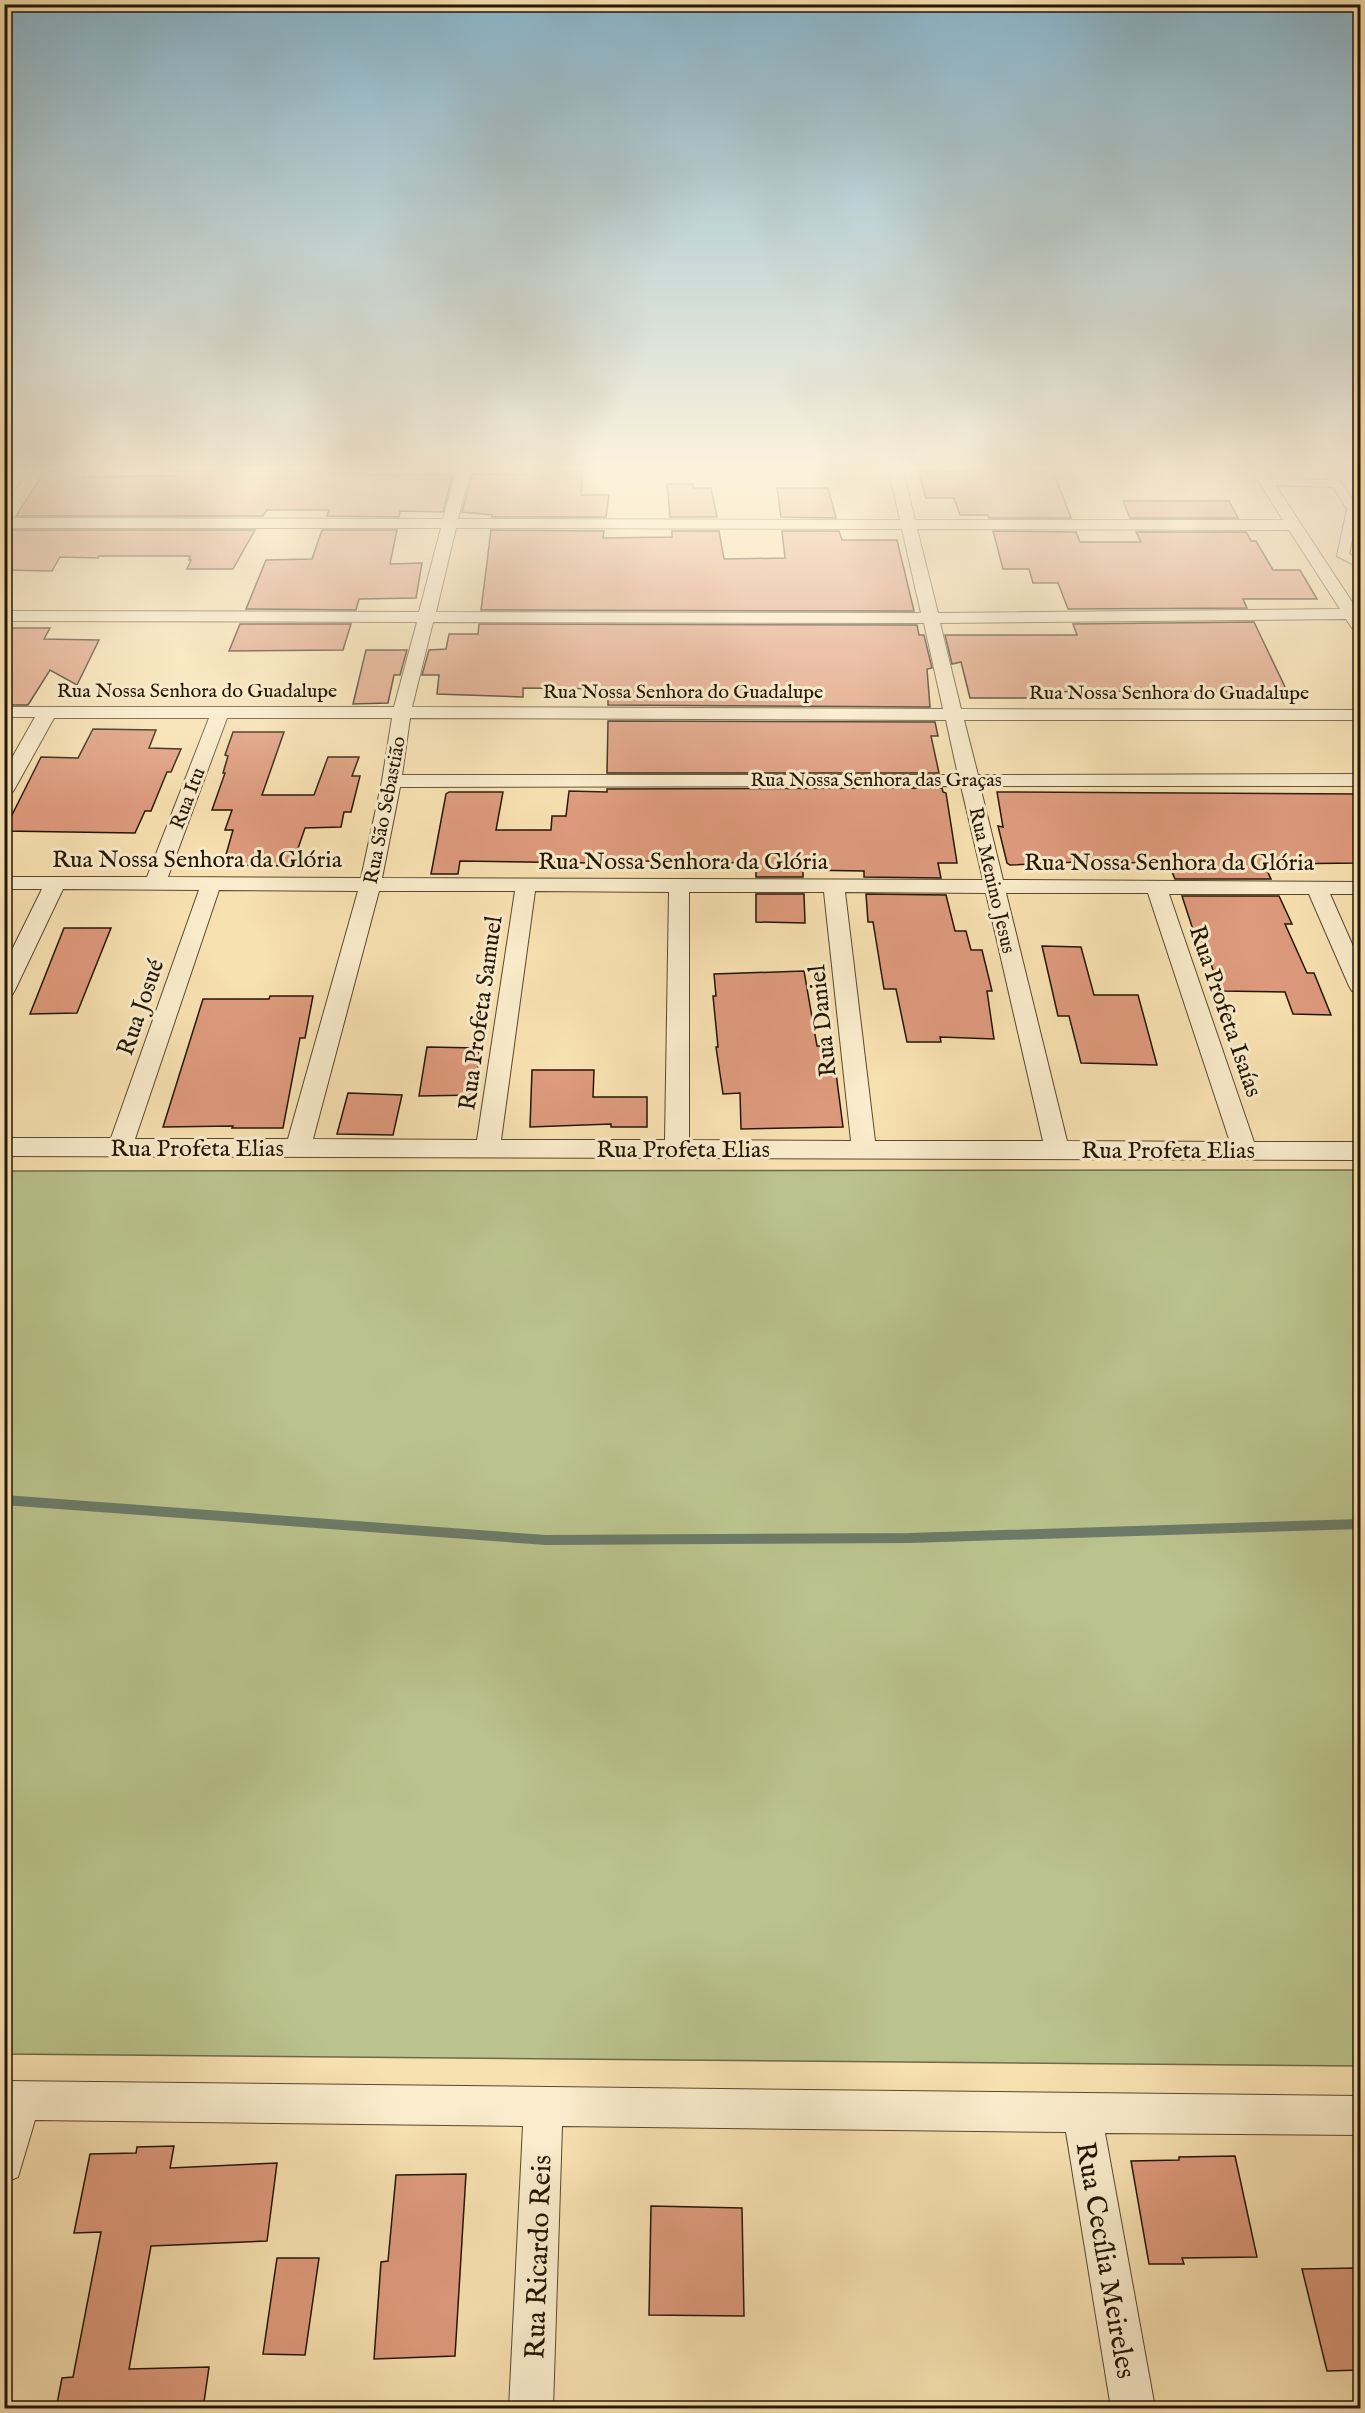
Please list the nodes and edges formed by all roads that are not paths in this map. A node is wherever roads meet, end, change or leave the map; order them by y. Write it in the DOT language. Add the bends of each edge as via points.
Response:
graph roads {
  1 [pos="436,584"];
  2 [pos="923,584"];
  3 [pos="1332,584"];
  4 [pos="4,616"];
  5 [pos="428,617"];
  6 [pos="931,618"];
  7 [pos="1356,621"];
  8 [pos="4,712"];
  9 [pos="48,712"];
  10 [pos="220,713"];
  11 [pos="402,713"];
  12 [pos="954,714"];
  13 [pos="1360,716"];
  14 [pos="969,779"];
  15 [pos="1360,780"];
  16 [pos="392,781"];
  17 [pos="4,790"];
  18 [pos="4,884"];
  19 [pos="55,884"];
  20 [pos="155,884"];
  21 [pos="212,884"];
  22 [pos="370,885"];
  23 [pos="526,885"];
  24 [pos="679,886"];
  25 [pos="834,886"];
  26 [pos="995,887"];
  27 [pos="1157,888"];
  28 [pos="1317,888"];
  29 [pos="1360,888"];
  30 [pos="1360,986"];
  31 [pos="4,990"];
  32 [pos="4,1147"];
  33 [pos="120,1147"];
  34 [pos="298,1148"];
  35 [pos="488,1148"];
  36 [pos="677,1149"];
  37 [pos="864,1149"];
  38 [pos="1057,1150"];
  39 [pos="1245,1150"];
  40 [pos="1360,1151"];
  41 [pos="13,2100"];
  42 [pos="543,2106"];
  43 [pos="1082,2112"];
  44 [pos="1360,2115"];
  45 [pos="4,2163"];
  46 [pos="531,2409"];
  47 [pos="1132,2409"];
  1 -- 5 [label="street, Rua São Sebastião"];
  2 -- 6 [label="street, Rua Menino Jesus"];
  3 -- 7 [label="street"];
  4 -- 5 [label="street"];
  5 -- 6 [label="street"];
  5 -- 11 [label="street, Rua São Sebastião"];
  6 -- 7 [label="street"];
  6 -- 12 [label="street, Rua Menino Jesus"];
  8 -- 9 [label="street, Rua Nossa Senhora do Guadalupe"];
  9 -- 10 [label="street, Rua Nossa Senhora do Guadalupe"];
  9 -- 17 [label="street"];
  10 -- 11 [label="street, Rua Nossa Senhora do Guadalupe"];
  10 -- 20 [label="street, Rua Itu"];
  11 -- 12 [label="street, Rua Nossa Senhora do Guadalupe"];
  11 -- 16 [label="street, Rua São Sebastião"];
  12 -- 13 [label="street, Rua Nossa Senhora do Guadalupe"];
  12 -- 14 [label="street, Rua Menino Jesus"];
  14 -- 15 [label="street, Rua Nossa Senhora das Graças"];
  14 -- 16 [label="street, Rua Nossa Senhora das Graças"];
  14 -- 26 [label="street, Rua Menino Jesus"];
  16 -- 22 [label="street, Rua São Sebastião"];
  18 -- 19 [label="street, Rua Nossa Senhora da Glória"];
  19 -- 20 [label="street, Rua Nossa Senhora da Glória"];
  19 -- 31 [label="street"];
  20 -- 21 [label="street, Rua Nossa Senhora da Glória"];
  21 -- 22 [label="street, Rua Nossa Senhora da Glória"];
  21 -- 33 [label="street, Rua Josué"];
  22 -- 23 [label="street, Rua Nossa Senhora da Glória"];
  22 -- 34 [label="street, Rua São Sebastião"];
  23 -- 24 [label="street, Rua Nossa Senhora da Glória"];
  23 -- 35 [label="street, Rua Profeta Samuel"];
  24 -- 25 [label="street, Rua Nossa Senhora da Glória"];
  24 -- 36 [label="street"];
  25 -- 26 [label="street, Rua Nossa Senhora da Glória"];
  25 -- 37 [label="street, Rua Daniel"];
  26 -- 27 [label="street, Rua Nossa Senhora da Glória"];
  26 -- 38 [label="street, Rua Menino Jesus"];
  27 -- 28 [label="street, Rua Nossa Senhora da Glória"];
  27 -- 39 [label="street, Rua Profeta Isaías"];
  28 -- 29 [label="street, Rua Nossa Senhora da Glória"];
  28 -- 30 [label="street"];
  32 -- 33 [label="street, Rua Profeta Elias"];
  33 -- 34 [label="street, Rua Profeta Elias"];
  34 -- 35 [label="street, Rua Profeta Elias"];
  35 -- 36 [label="street, Rua Profeta Elias"];
  36 -- 37 [label="street, Rua Profeta Elias"];
  37 -- 38 [label="street, Rua Profeta Elias"];
  38 -- 39 [label="street, Rua Profeta Elias"];
  39 -- 40 [label="street, Rua Profeta Elias"];
  41 -- 42 [label="street"];
  41 -- 45 [label="street"];
  42 -- 43 [label="street"];
  42 -- 46 [label="street, Rua Ricardo Reis"];
  43 -- 44 [label="street"];
  43 -- 47 [label="street, Rua Cecília Meireles"];
}
